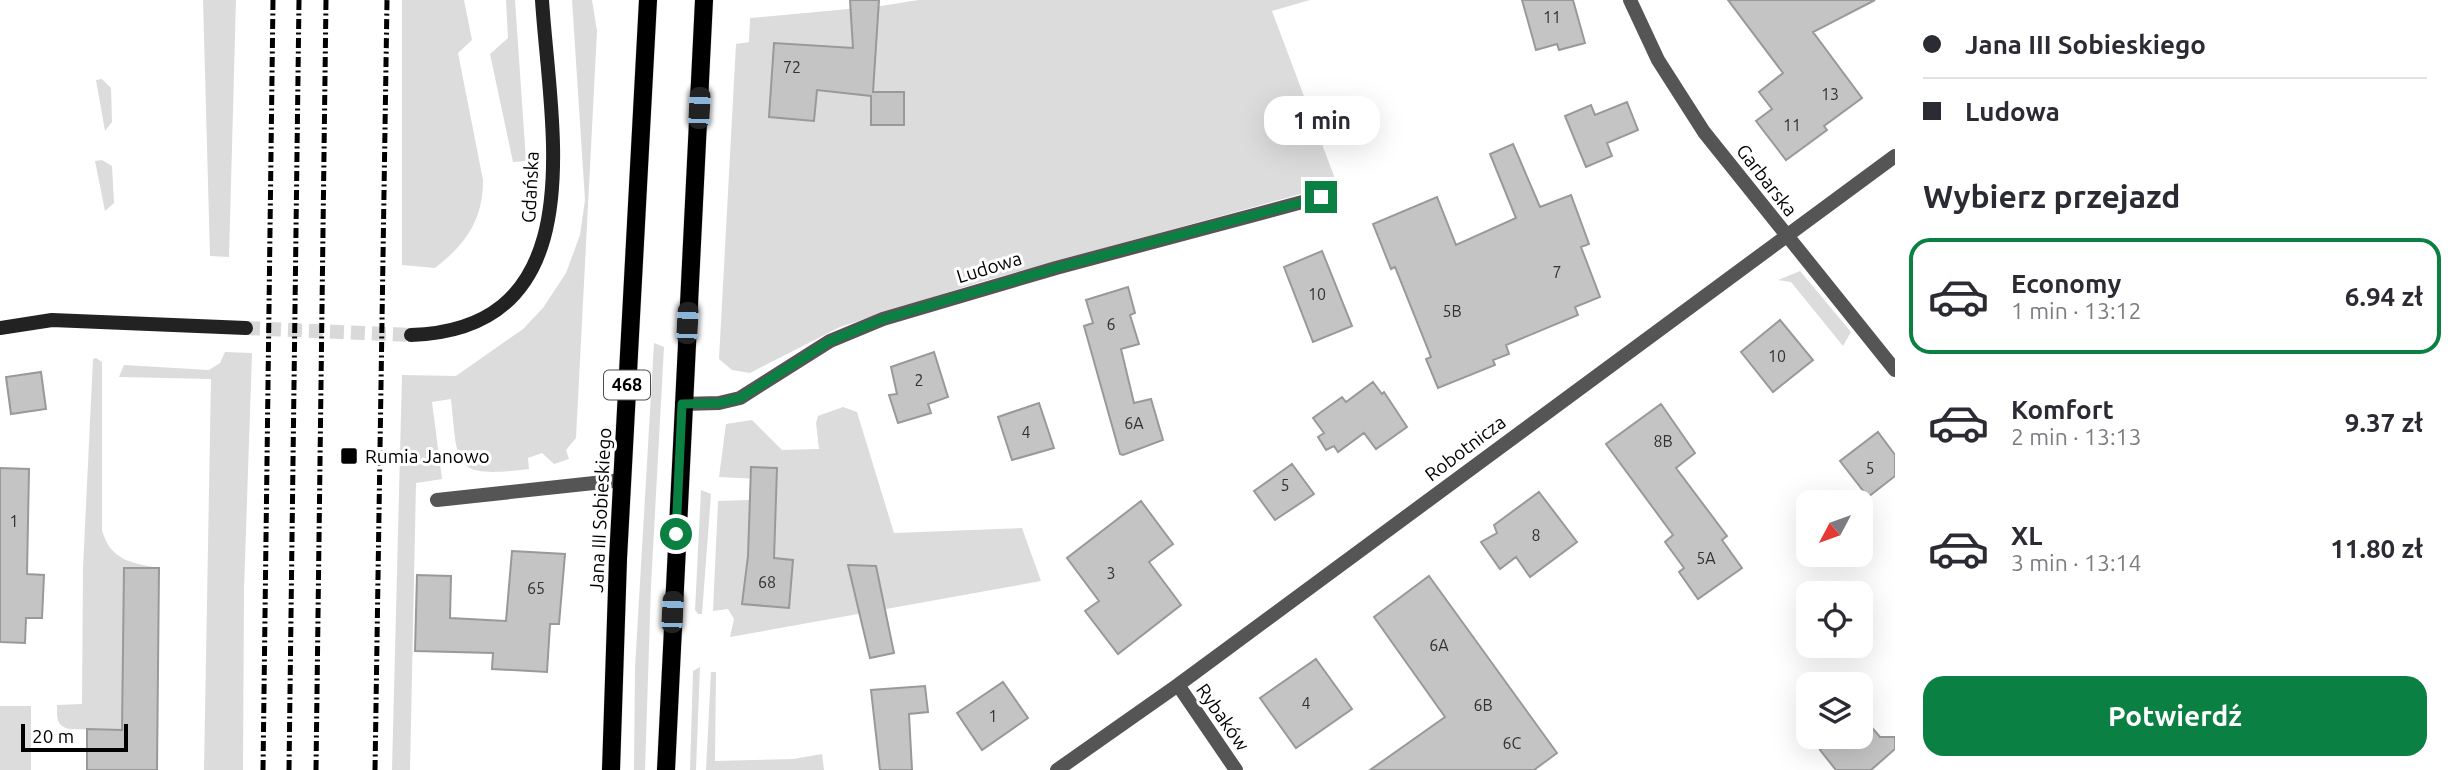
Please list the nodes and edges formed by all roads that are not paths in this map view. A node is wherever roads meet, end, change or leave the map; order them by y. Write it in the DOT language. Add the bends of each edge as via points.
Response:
graph roads {
  1 [pos="541,0"];
  2 [pos="648,0"];
  3 [pos="704,0"];
  4 [pos="1630,0"];
  5 [pos="1895,156"];
  6 [pos="1321,197"];
  7 [pos="1785,235"];
  8 [pos="0,328"];
  9 [pos="246,328"];
  10 [pos="411,335"];
  11 [pos="1895,370"];
  12 [pos="682,404"];
  13 [pos="622,480"];
  14 [pos="437,499"];
  15 [pos="1178,685"];
  16 [pos="611,770"];
  17 [pos="666,770"];
  18 [pos="1057,770"];
  19 [pos="1236,770"];
  1 -- 10 [label="main road, Gdańska" via="552,158 550,224 537,262 496,310 471,326"];
  2 -- 13 [label="main road, Jana III Sobieskiego / 468"];
  3 -- 12 [label="main road"];
  4 -- 7 [label="street, Garbarska" via="1658,60 1704,132"];
  5 -- 7 [label="street, Robotnicza"];
  6 -- 12 [label="street, Ludowa" via="883,319 830,341 740,398"];
  7 -- 11 [label="street, Garbarska"];
  7 -- 15 [label="street, Robotnicza"];
  8 -- 9 [label="main road" via="52,320"];
  12 -- 17 [label="main road"];
  13 -- 14 [label="street"];
  13 -- 16 [label="main road, Jana III Sobieskiego / 468"];
  15 -- 18 [label="street, Robotnicza"];
  15 -- 19 [label="street, Rybaków"];
}
